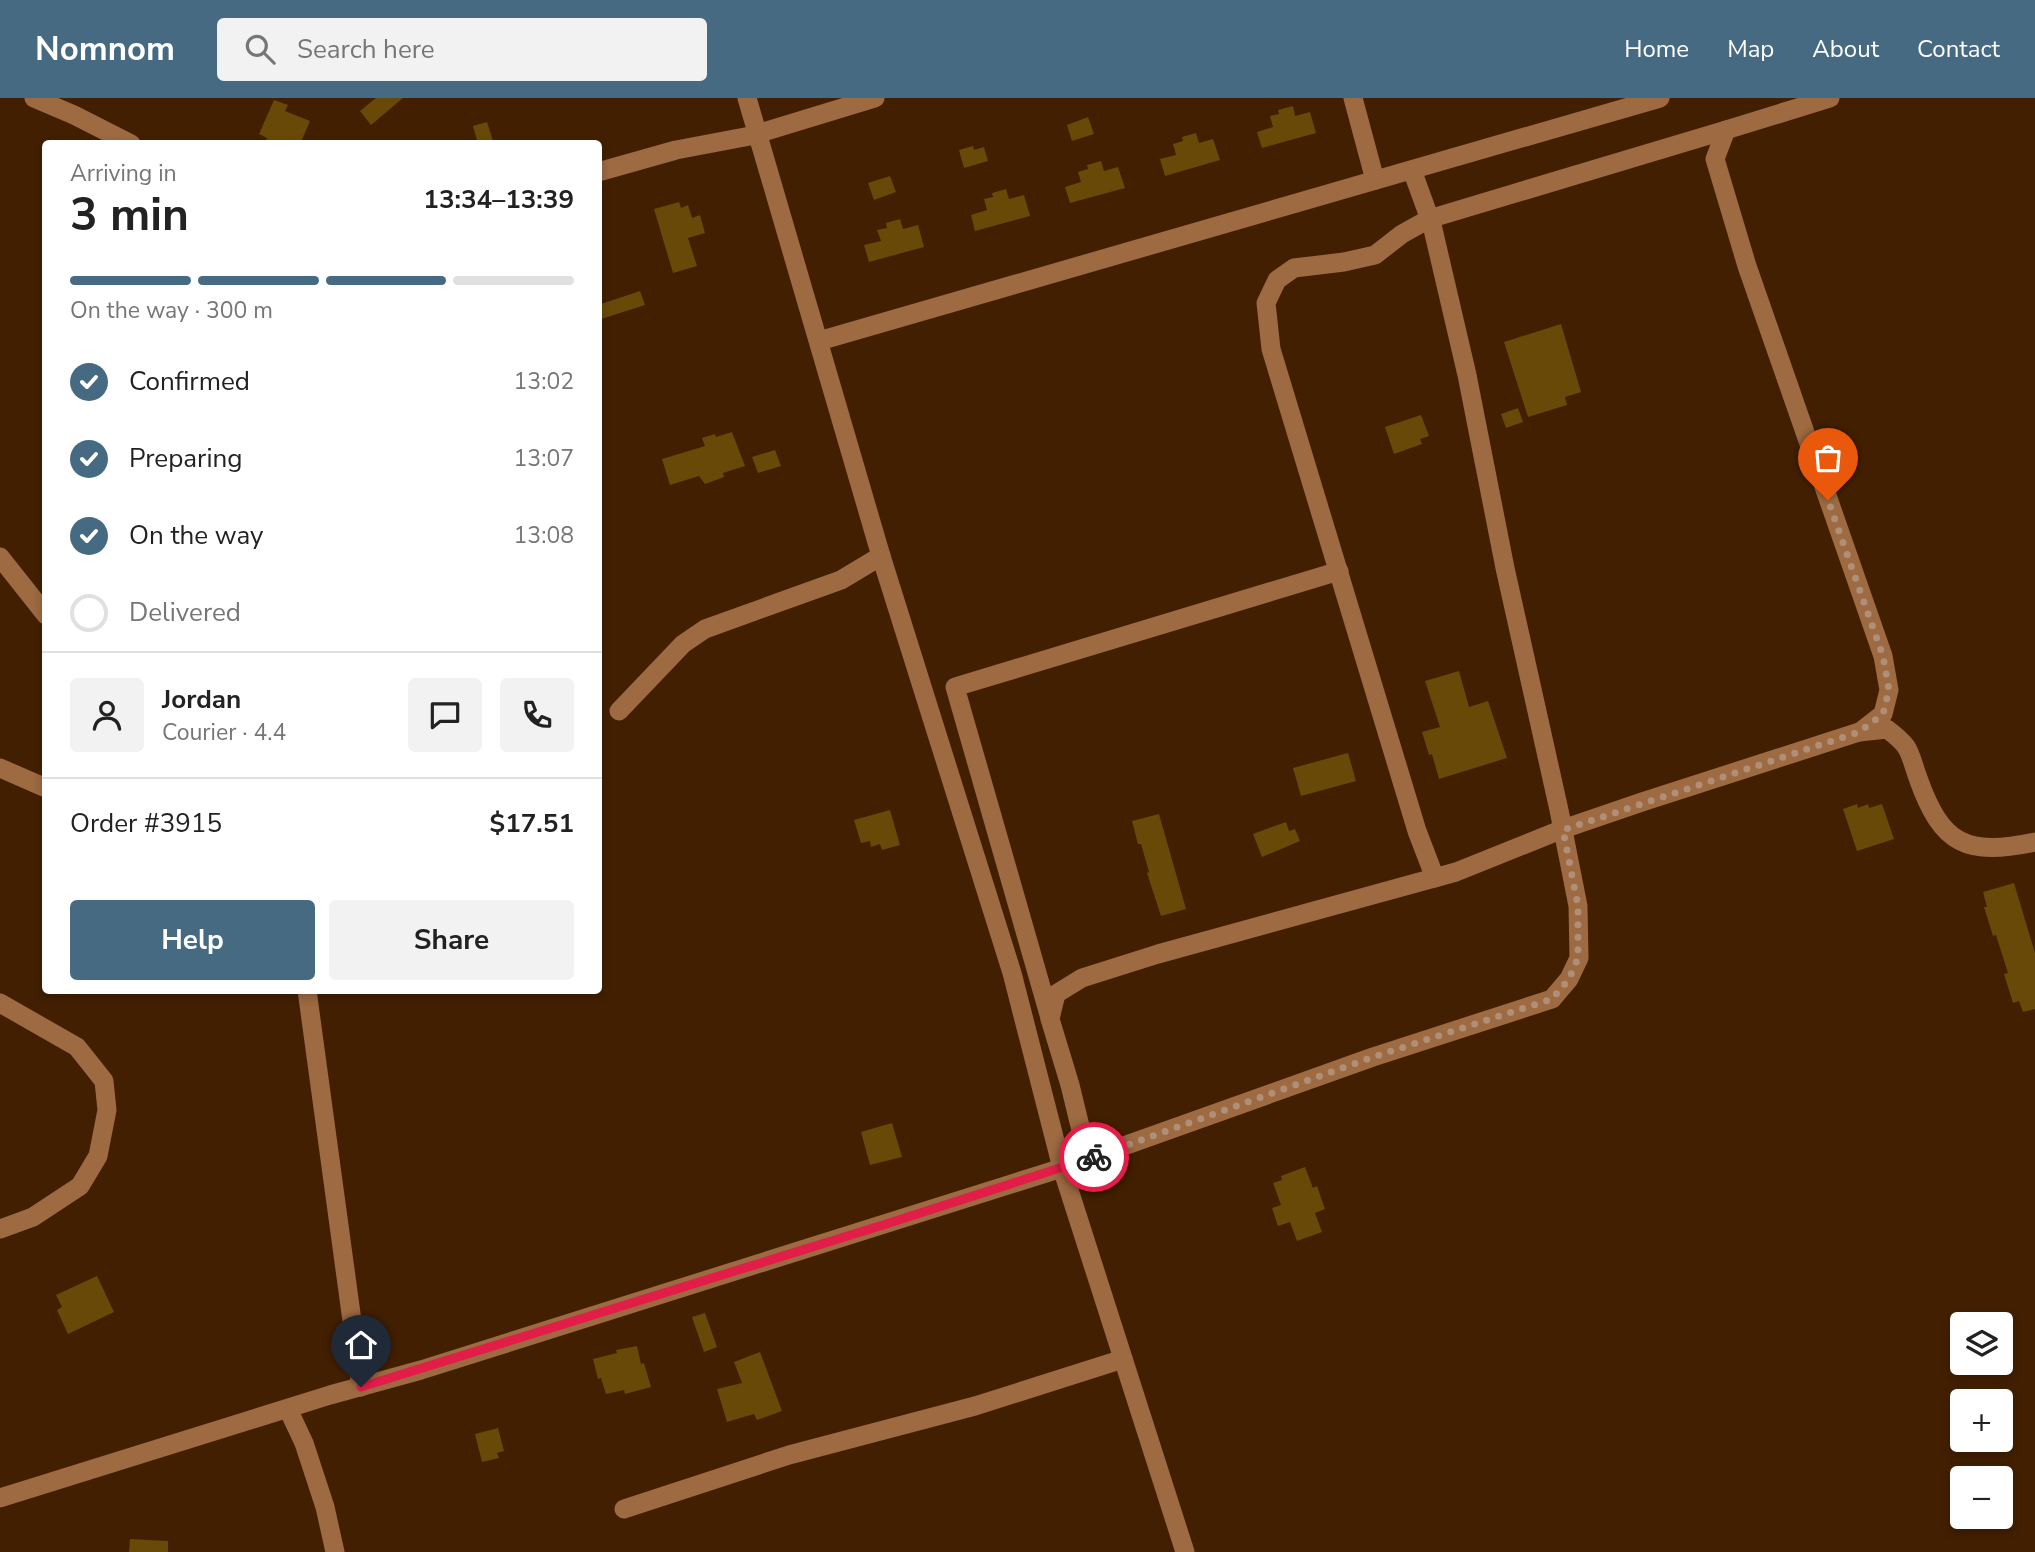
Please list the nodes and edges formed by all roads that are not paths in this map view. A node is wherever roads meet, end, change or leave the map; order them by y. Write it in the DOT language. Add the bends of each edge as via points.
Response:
graph roads {
  1 [pos="34,98"];
  2 [pos="747,98"];
  3 [pos="875,98"];
  4 [pos="1353,98"];
  5 [pos="1660,98"];
  6 [pos="1830,98"];
  7 [pos="1726,130"];
  8 [pos="758,133"];
  9 [pos="123,140"];
  10 [pos="1690,141"];
  11 [pos="1715,159"];
  12 [pos="1412,170"];
  13 [pos="602,171"];
  14 [pos="1375,180"];
  15 [pos="1429,219"];
  16 [pos="819,341"];
  17 [pos="881,556"];
  18 [pos="0,557"];
  19 [pos="1339,571"];
  20 [pos="42,610"];
  21 [pos="1889,690"];
  22 [pos="620,712"];
  23 [pos="1859,732"];
  24 [pos="1907,744"];
  25 [pos="0,768"];
  26 [pos="42,787"];
  27 [pos="1563,830"];
  28 [pos="2035,842"];
  29 [pos="1435,877"];
  30 [pos="308,994"];
  31 [pos="0,1003"];
  32 [pos="1050,1019"];
  33 [pos="1088,1159"];
  34 [pos="1062,1168"];
  35 [pos="0,1229"];
  36 [pos="1124,1359"];
  37 [pos="361,1387"];
  38 [pos="288,1409"];
  39 [pos="0,1498"];
  40 [pos="624,1509"];
  41 [pos="335,1552"];
  42 [pos="1185,1552"];
  1 -- 9 [label="street"];
  2 -- 8 [label="street"];
  3 -- 8 [label="street"];
  4 -- 14 [label="street"];
  5 -- 12 [label="street"];
  6 -- 7 [label="street"];
  7 -- 10 [label="street"];
  7 -- 11 [label="street"];
  8 -- 13 [label="street"];
  8 -- 16 [label="street"];
  10 -- 11 [label="street"];
  10 -- 15 [label="street"];
  11 -- 21 [label="street" via="1747,267 1883,656"];
  12 -- 14 [label="street"];
  12 -- 15 [label="street"];
  14 -- 16 [label="street"];
  15 -- 19 [label="street" via="1374,255 1294,268 1277,279 1266,303 1271,349"];
  15 -- 27 [label="street" via="1467,375"];
  16 -- 17 [label="street"];
  17 -- 22 [label="street" via="841,580 705,629 683,644"];
  17 -- 34 [label="street" via="1012,974"];
  18 -- 20 [label="street"];
  19 -- 29 [label="street"];
  19 -- 32 [label="street" via="955,688"];
  21 -- 23 [label="street" via="1883,714"];
  21 -- 24 [label="street"];
  23 -- 24 [label="street" via="1887,730"];
  23 -- 27 [label="street"];
  24 -- 28 [label="street" via="1935,817 1953,838 1985,849"];
  25 -- 26 [label="street"];
  27 -- 29 [label="street"];
  27 -- 33 [label="street" via="1578,906 1578,958 1569,979 1552,999 1373,1057"];
  29 -- 32 [label="street" via="1082,978 1056,994"];
  30 -- 37 [label="street"];
  31 -- 35 [label="street" via="77,1047 104,1081 107,1110 98,1156 80,1186 33,1217"];
  32 -- 33 [label="street"];
  33 -- 34 [label="street"];
  34 -- 36 [label="street"];
  34 -- 37 [label="street"];
  36 -- 40 [label="street" via="975,1406 789,1455"];
  36 -- 42 [label="street"];
  37 -- 38 [label="street"];
  38 -- 39 [label="street"];
  38 -- 41 [label="street" via="304,1443"];
}
